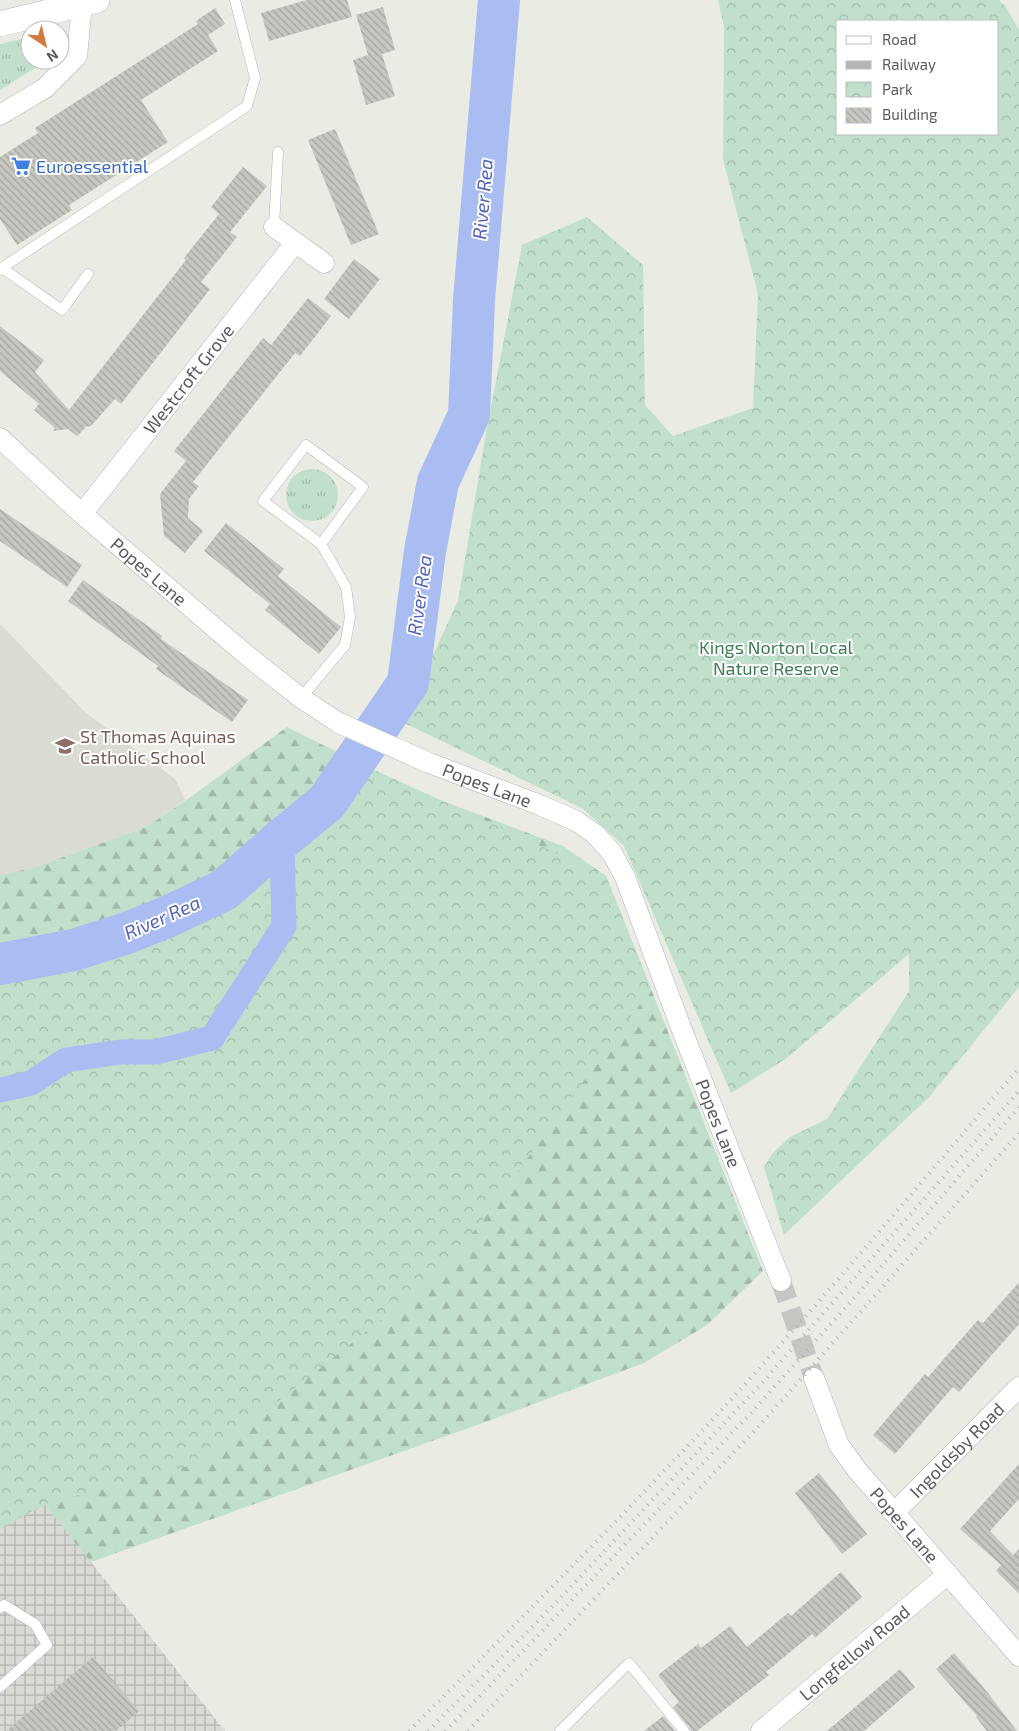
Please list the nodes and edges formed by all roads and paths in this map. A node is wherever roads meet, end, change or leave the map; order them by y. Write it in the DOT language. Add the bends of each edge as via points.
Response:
graph roads {
  1 [pos="235,0"];
  2 [pos="90,2"];
  3 [pos="0,24"];
  4 [pos="0,115"];
  5 [pos="278,152"];
  6 [pos="274,227"];
  7 [pos="295,243"];
  8 [pos="324,263"];
  9 [pos="1,269"];
  10 [pos="88,274"];
  11 [pos="0,438"];
  12 [pos="82,514"];
  13 [pos="321,544"];
  14 [pos="309,704"];
  15 [pos="781,1281"];
  16 [pos="814,1378"];
  17 [pos="1019,1386"];
  18 [pos="894,1513"];
  19 [pos="948,1574"];
  20 [pos="0,1608"];
  21 [pos="1019,1656"];
  22 [pos="0,1687"];
  23 [pos="560,1731"];
  24 [pos="684,1731"];
  25 [pos="761,1731"];
  1 -- 9 [label="lane" via="256,78 247,106"];
  2 -- 3 [label="street"];
  2 -- 4 [label="street" via="76,56 45,88"];
  5 -- 6 [label="lane"];
  6 -- 7 [label="street"];
  7 -- 8 [label="street"];
  7 -- 12 [label="street, Westcroft Grove"];
  9 -- 10 [label="lane" via="62,310"];
  11 -- 12 [label="street, Popes Lane"];
  12 -- 14 [label="street, Popes Lane" via="244,653"];
  13 -- 13 [label="lane" via="263,501 306,445 363,487"];
  13 -- 14 [label="lane" via="346,587 350,617 345,645"];
  14 -- 15 [label="street, Popes Lane" via="347,727 413,756 576,820 595,834 612,853 625,877"];
  16 -- 18 [label="street, Popes Lane" via="839,1445"];
  17 -- 18 [label="street, Ingoldsby Road"];
  18 -- 19 [label="street, Popes Lane"];
  19 -- 21 [label="street, Popes Lane"];
  19 -- 25 [label="street, Longfellow Road"];
  20 -- 22 [label="lane" via="4,1605 35,1624 47,1645"];
  23 -- 24 [label="lane" via="629,1663"];
}
